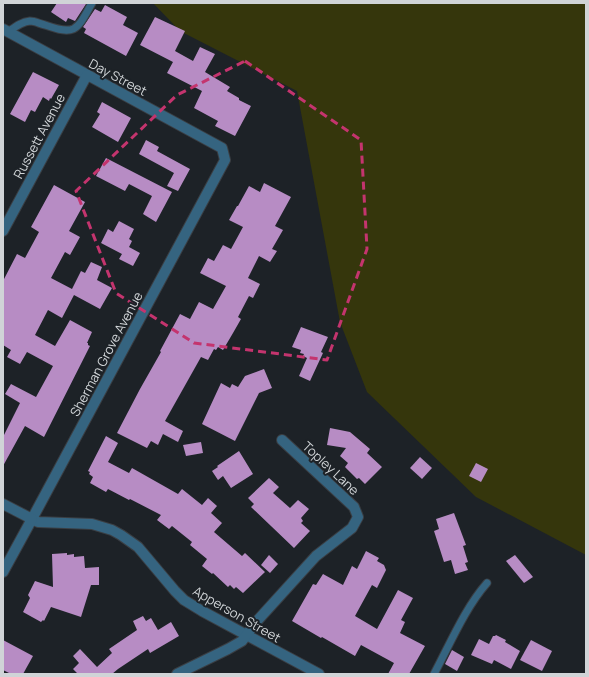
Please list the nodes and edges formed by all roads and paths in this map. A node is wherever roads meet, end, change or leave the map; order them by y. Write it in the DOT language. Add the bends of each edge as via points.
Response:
graph roads {
  1 [pos="92,3"];
  2 [pos="6,31"];
  3 [pos="87,75"];
  4 [pos="222,148"];
  5 [pos="3,231"];
  6 [pos="282,440"];
  7 [pos="3,504"];
  8 [pos="32,519"];
  9 [pos="3,572"];
  10 [pos="488,583"];
  11 [pos="246,636"];
  12 [pos="177,674"];
  13 [pos="319,674"];
  14 [pos="434,674"];
  1 -- 2 [label="lane" via="80,24 72,30 61,30 32,21 21,23"];
  2 -- 3 [label="street, Day Street"];
  3 -- 4 [label="street, Day Street"];
  3 -- 5 [label="street, Russett Avenue"];
  4 -- 8 [label="street, Sherman Grove Avenue" via="225,155 224,164"];
  6 -- 11 [label="street, Topley Lane" via="354,508 358,518 352,528 316,556"];
  7 -- 8 [label="street, Apperson Street"];
  8 -- 9 [label="street, Sherman Grove Avenue"];
  8 -- 11 [label="street, Apperson Street" via="38,522 92,524 112,530 138,547 184,600"];
  10 -- 14 [label="lane" via="469,608"];
  11 -- 12 [label="street" via="228,649"];
  11 -- 13 [label="street, Apperson Street"];
}
